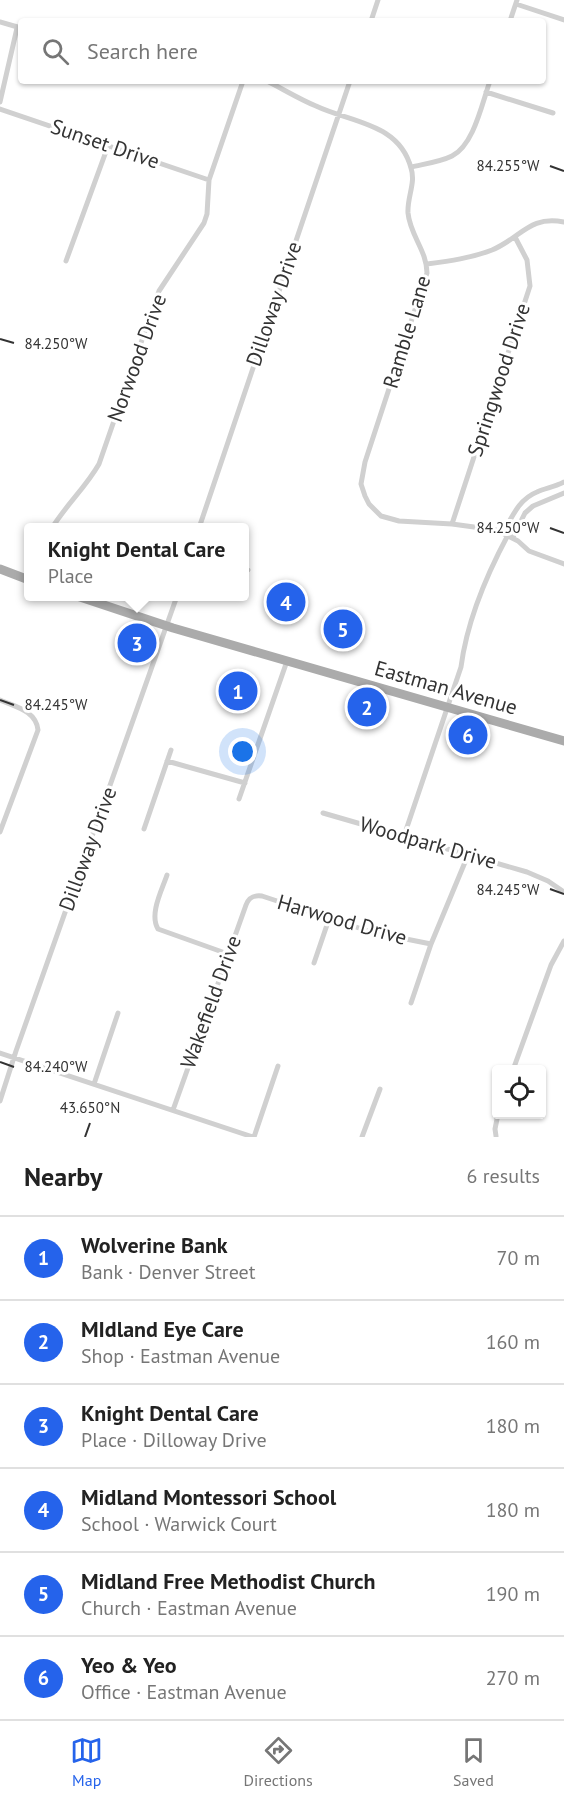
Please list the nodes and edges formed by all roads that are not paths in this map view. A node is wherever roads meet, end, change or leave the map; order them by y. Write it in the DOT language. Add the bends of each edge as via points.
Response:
graph roads {
  1 [pos="378,0"];
  2 [pos="516,2"];
  3 [pos="372,18"];
  4 [pos="511,18"];
  5 [pos="564,20"];
  6 [pos="0,22"];
  7 [pos="18,28"];
  8 [pos="18,32"];
  9 [pos="242,84"];
  10 [pos="273,84"];
  11 [pos="349,84"];
  12 [pos="489,84"];
  13 [pos="486,92"];
  14 [pos="0,102"];
  15 [pos="0,109"];
  16 [pos="553,113"];
  17 [pos="338,114"];
  18 [pos="108,146"];
  19 [pos="411,167"];
  20 [pos="209,180"];
  21 [pos="564,222"];
  22 [pos="515,237"];
  23 [pos="66,261"];
  24 [pos="427,264"];
  25 [pos="564,482"];
  26 [pos="564,493"];
  27 [pos="55,523"];
  28 [pos="201,523"];
  29 [pos="452,524"];
  30 [pos="508,535"];
  31 [pos="564,564"];
  32 [pos="0,569"];
  33 [pos="24,578"];
  34 [pos="89,601"];
  35 [pos="176,601"];
  36 [pos="167,626"];
  37 [pos="287,661"];
  38 [pos="0,700"];
  39 [pos="447,707"];
  40 [pos="564,741"];
  41 [pos="171,750"];
  42 [pos="167,761"];
  43 [pos="245,783"];
  44 [pos="239,799"];
  45 [pos="323,813"];
  46 [pos="144,829"];
  47 [pos="0,832"];
  48 [pos="404,836"];
  49 [pos="468,855"];
  50 [pos="167,875"];
  51 [pos="564,892"];
  52 [pos="253,897"];
  53 [pos="329,919"];
  54 [pos="564,941"];
  55 [pos="430,944"];
  56 [pos="228,954"];
  57 [pos="314,963"];
  58 [pos="411,1003"];
  59 [pos="118,1013"];
  60 [pos="0,1053"];
  61 [pos="14,1057"];
  62 [pos="515,1065"];
  63 [pos="278,1066"];
  64 [pos="94,1084"];
  65 [pos="380,1089"];
  66 [pos="0,1101"];
  67 [pos="173,1110"];
  68 [pos="497,1119"];
  69 [pos="496,1136"];
  70 [pos="254,1137"];
  71 [pos="362,1137"];
  1 -- 3 [label="street"];
  2 -- 4 [label="street"];
  2 -- 5 [label="street"];
  6 -- 7 [label="street"];
  8 -- 14 [label="street"];
  9 -- 20 [label="street, Norwood Drive"];
  10 -- 17 [label="street"];
  11 -- 17 [label="street, Dilloway Drive"];
  12 -- 13 [label="street"];
  13 -- 16 [label="street"];
  13 -- 19 [label="street" via="473,130 460,152"];
  15 -- 18 [label="street, Sunset Drive"];
  17 -- 19 [label="street" via="388,134 399,143"];
  17 -- 28 [label="street, Dilloway Drive"];
  18 -- 20 [label="street, Sunset Drive"];
  18 -- 23 [label="street"];
  19 -- 24 [label="street, Ramble Lane" via="408,214"];
  20 -- 27 [label="street, Norwood Drive" via="204,223 159,291 99,464"];
  21 -- 22 [label="street" via="541,221 527,226"];
  22 -- 24 [label="street" via="473,256"];
  22 -- 29 [label="street, Springwood Drive" via="527,260 530,286"];
  24 -- 29 [label="street, Ramble Lane" via="424,288 361,484 375,511 390,519"];
  25 -- 30 [label="street" via="536,492 516,508"];
  26 -- 30 [label="street" via="533,506"];
  29 -- 30 [label="street"];
  30 -- 31 [label="street" via="529,551"];
  30 -- 39 [label="street" via="485,582 464,641"];
  32 -- 33 [label="main road"];
  34 -- 36 [label="main road, Eastman Avenue"];
  35 -- 36 [label="street, Dilloway Drive"];
  36 -- 37 [label="main road, Eastman Avenue"];
  36 -- 61 [label="street, Dilloway Drive"];
  37 -- 39 [label="main road, Eastman Avenue"];
  37 -- 43 [label="street"];
  38 -- 47 [label="street" via="27,712 37,723 35,739"];
  39 -- 40 [label="main road, Eastman Avenue"];
  39 -- 48 [label="street"];
  41 -- 42 [label="street"];
  42 -- 43 [label="street"];
  42 -- 46 [label="street"];
  43 -- 44 [label="street"];
  45 -- 48 [label="street, Woodpark Drive"];
  48 -- 49 [label="street, Woodpark Drive"];
  49 -- 51 [label="street, Woodpark Drive" via="537,876"];
  49 -- 55 [label="street"];
  50 -- 56 [label="street" via="155,914 158,929"];
  52 -- 53 [label="street, Harwood Drive" via="262,896"];
  52 -- 56 [label="street, Wakefield Drive" via="248,900"];
  53 -- 55 [label="street, Harwood Drive"];
  53 -- 57 [label="street"];
  54 -- 62 [label="street" via="551,965"];
  55 -- 58 [label="street"];
  56 -- 67 [label="street, Wakefield Drive"];
  59 -- 64 [label="street"];
  60 -- 61 [label="street"];
  61 -- 64 [label="street"];
  61 -- 66 [label="street, Dilloway Drive"];
  63 -- 70 [label="street"];
  64 -- 67 [label="street"];
  65 -- 71 [label="street"];
  67 -- 70 [label="street"];
  68 -- 69 [label="street"];
}
